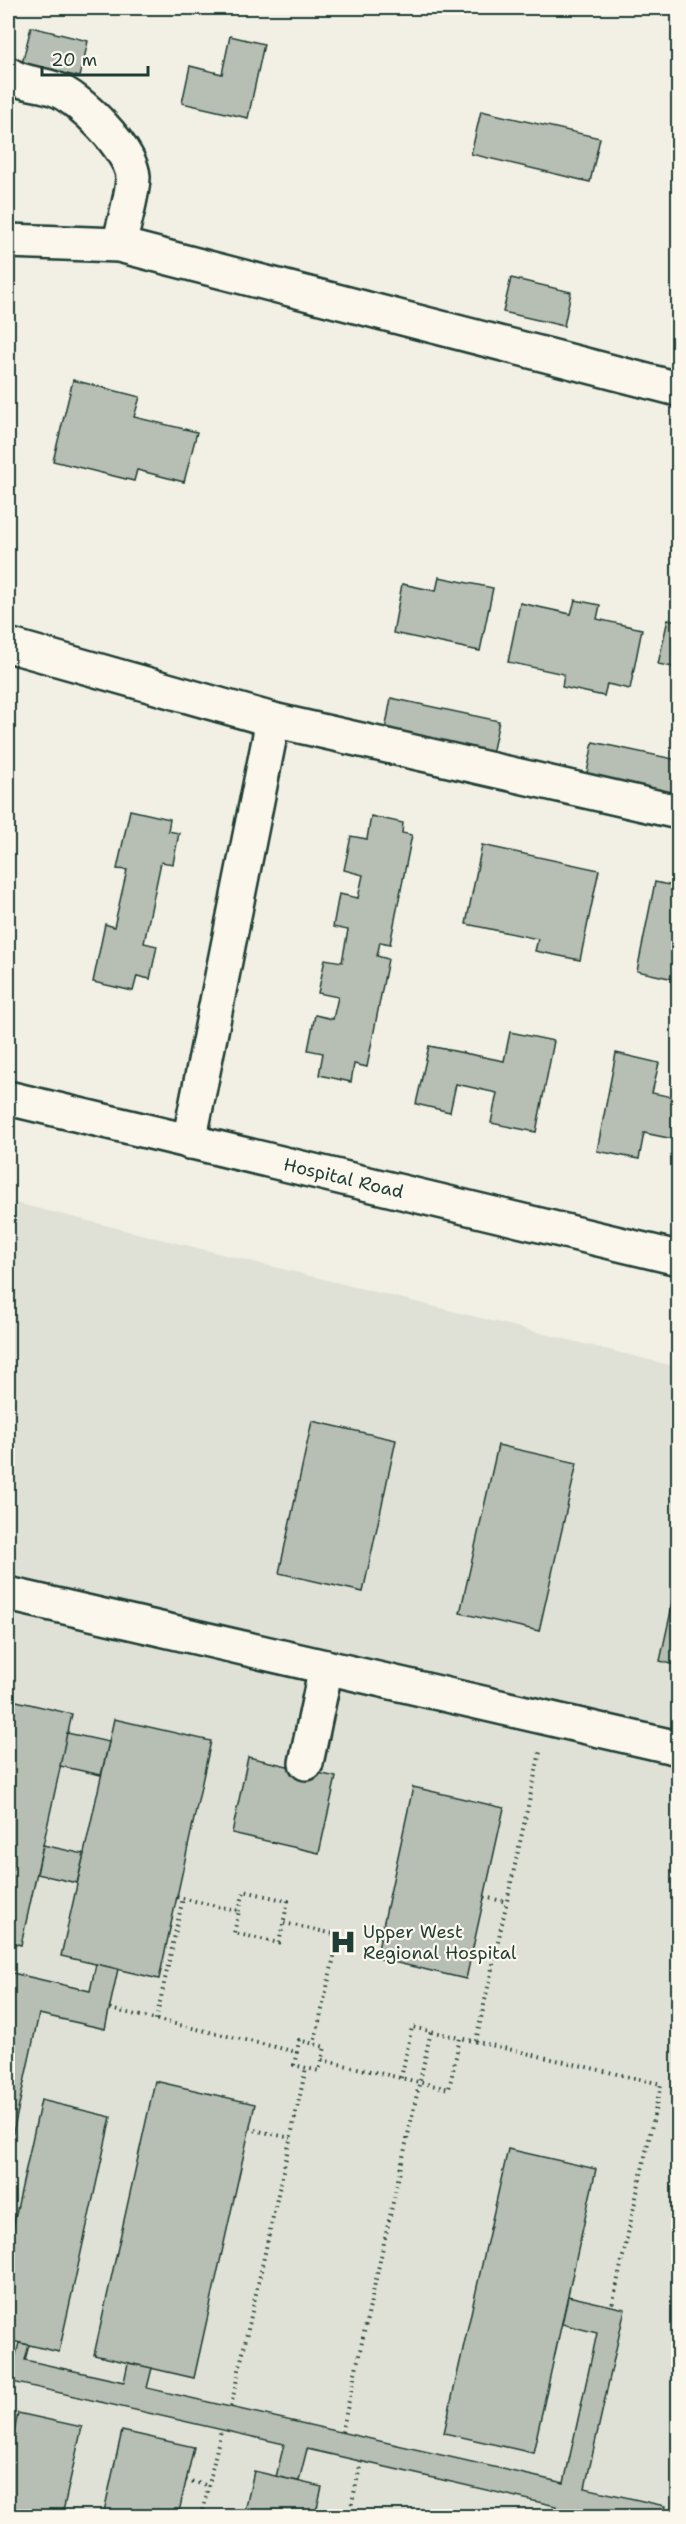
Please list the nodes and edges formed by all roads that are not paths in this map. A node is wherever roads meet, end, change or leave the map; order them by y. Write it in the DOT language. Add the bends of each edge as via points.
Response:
graph roads {
  1 [pos="8,74"];
  2 [pos="8,241"];
  3 [pos="119,245"];
  4 [pos="678,389"];
  5 [pos="8,645"];
  6 [pos="273,720"];
  7 [pos="678,812"];
  8 [pos="8,1098"];
  9 [pos="189,1142"];
  10 [pos="678,1258"];
  11 [pos="8,1594"];
  12 [pos="326,1667"];
  13 [pos="678,1748"];
  14 [pos="306,1763"];
  1 -- 3 [label="street" via="18,81 57,89 91,112 128,161 133,176"];
  2 -- 3 [label="street"];
  3 -- 4 [label="street"];
  5 -- 6 [label="street"];
  6 -- 7 [label="street"];
  6 -- 9 [label="street"];
  8 -- 9 [label="street, Hospital Road"];
  9 -- 10 [label="street, Hospital Road"];
  11 -- 12 [label="street"];
  12 -- 13 [label="street"];
  12 -- 14 [label="street"];
}
